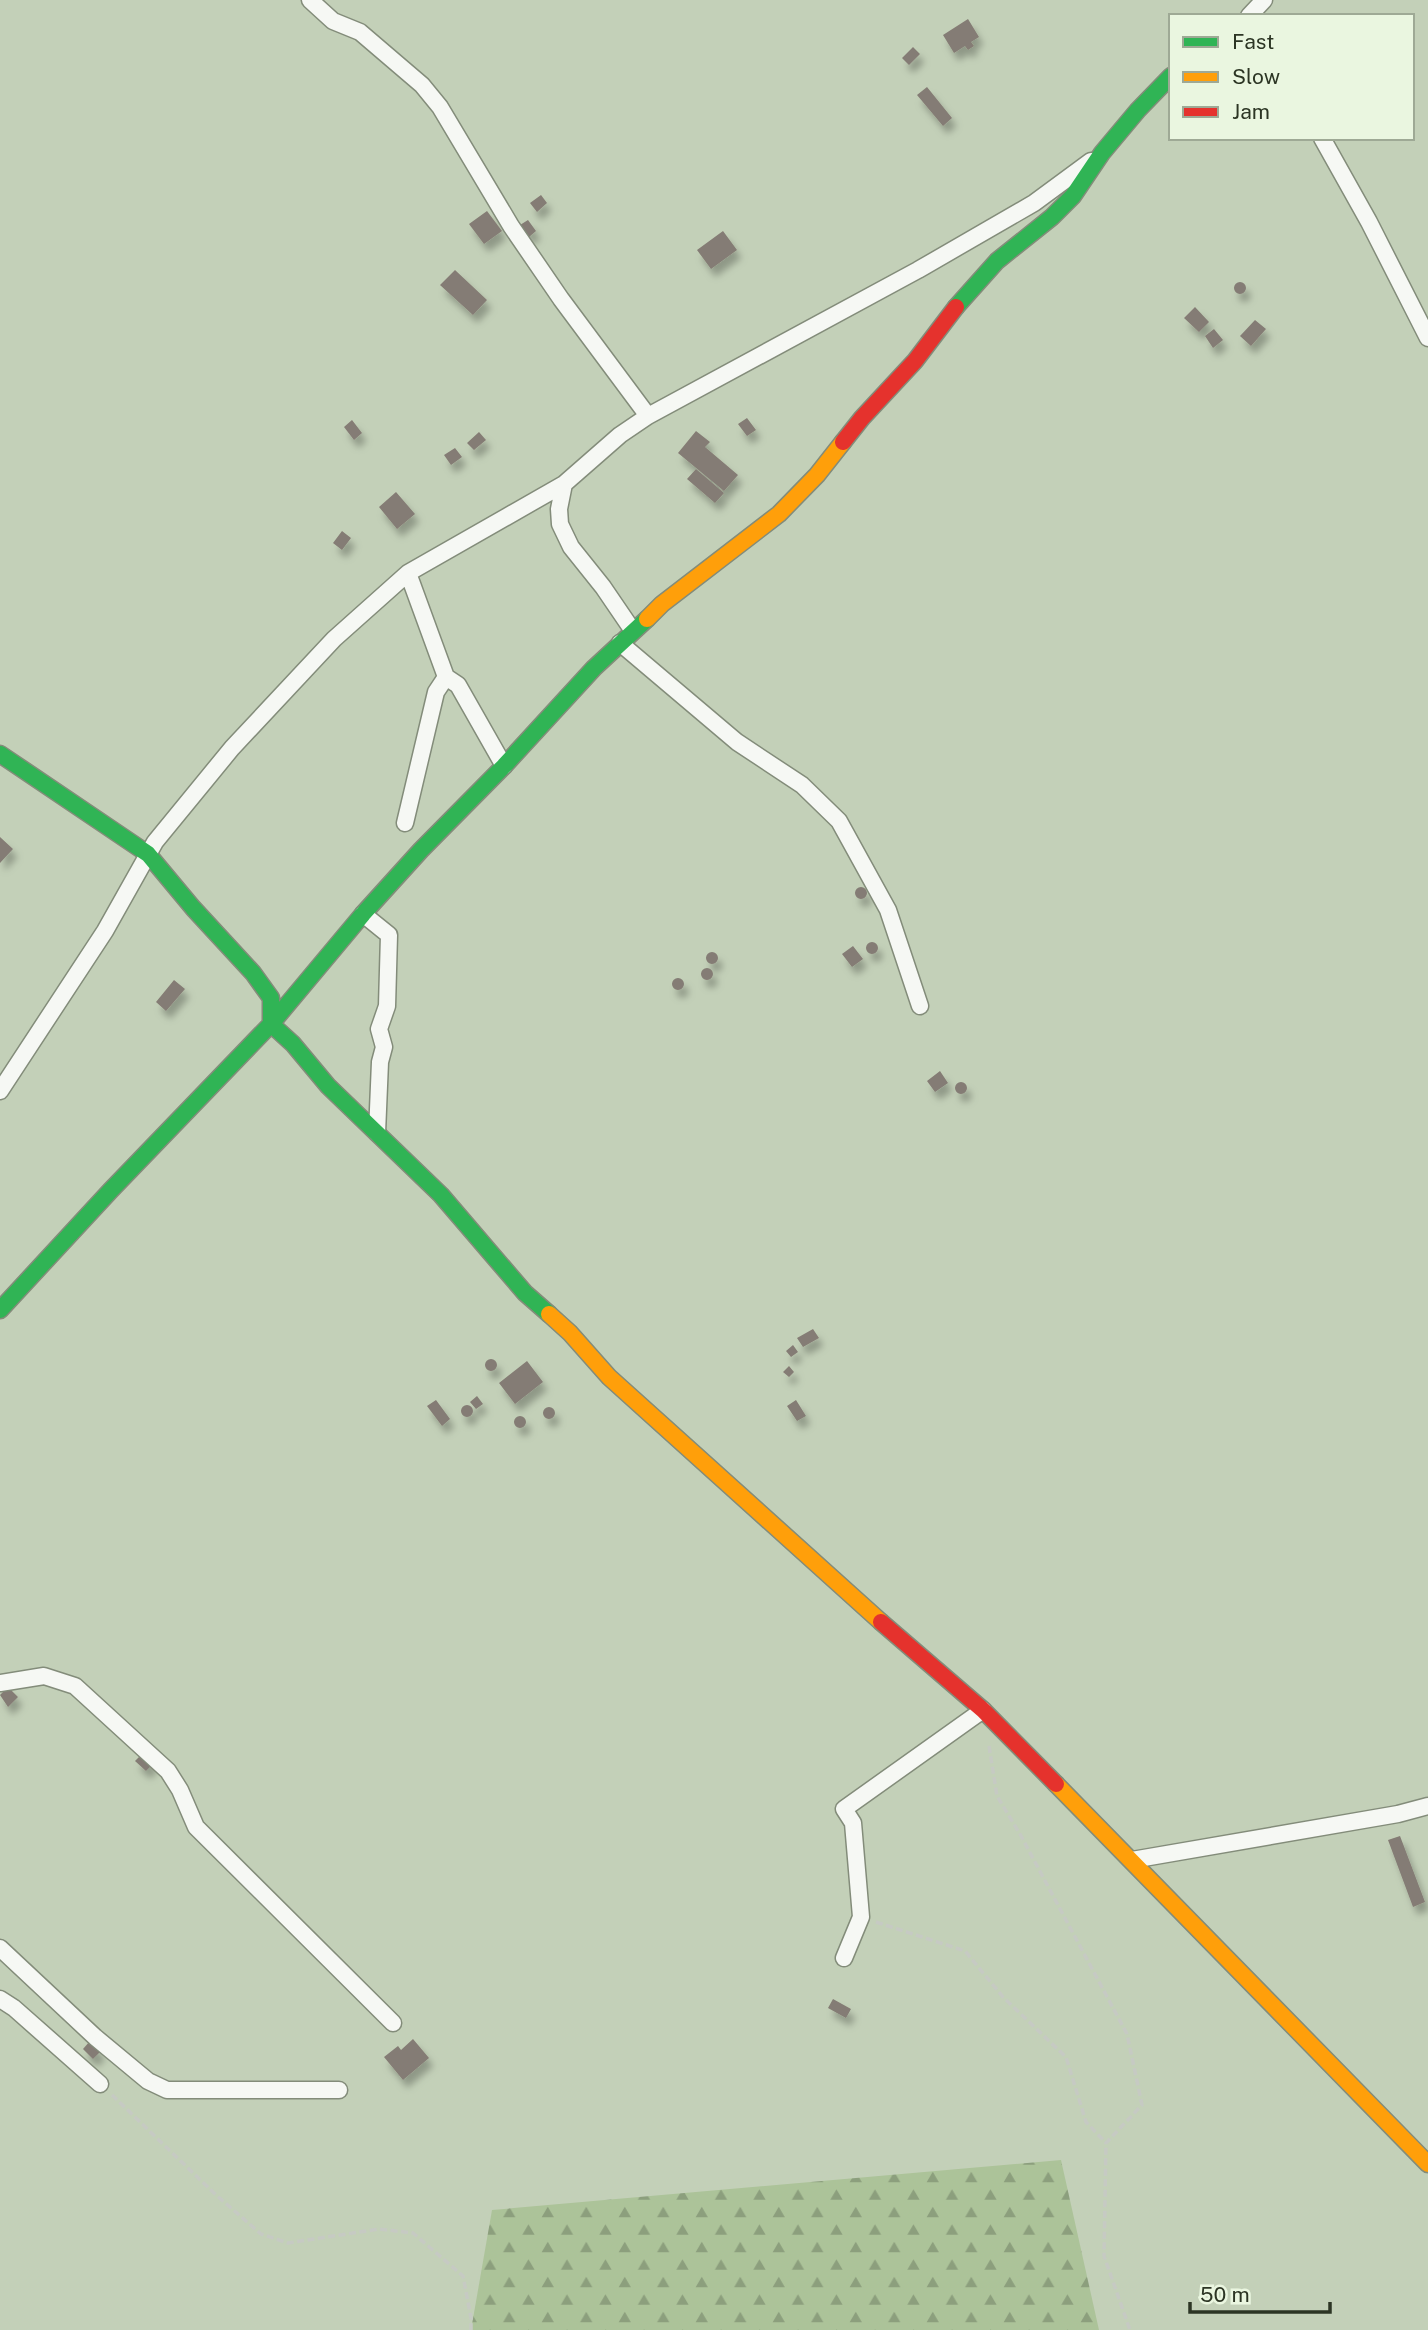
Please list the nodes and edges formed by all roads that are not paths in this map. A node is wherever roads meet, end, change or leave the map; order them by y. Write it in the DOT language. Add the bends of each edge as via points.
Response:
graph roads {
  1 [pos="310,0"];
  2 [pos="1264,0"];
  3 [pos="1251,14"];
  4 [pos="1169,78"];
  5 [pos="1323,140"];
  6 [pos="1102,153"];
  7 [pos="1428,338"];
  8 [pos="648,416"];
  9 [pos="564,484"];
  10 [pos="408,573"];
  11 [pos="633,631"];
  12 [pos="620,643"];
  13 [pos="446,677"];
  14 [pos="0,754"];
  15 [pos="0,762"];
  16 [pos="504,766"];
  17 [pos="41,782"];
  18 [pos="405,823"];
  19 [pos="148,854"];
  20 [pos="363,914"];
  21 [pos="920,1006"];
  22 [pos="271,1024"];
  23 [pos="0,1091"];
  24 [pos="377,1133"];
  25 [pos="0,1310"];
  26 [pos="0,1682"];
  27 [pos="983,1710"];
  28 [pos="1428,1805"];
  29 [pos="1132,1860"];
  30 [pos="0,1948"];
  31 [pos="844,1958"];
  32 [pos="0,1999"];
  33 [pos="393,2023"];
  34 [pos="100,2084"];
  35 [pos="339,2090"];
  36 [pos="1428,2164"];
  1 -- 8 [label="street" via="333,21 360,32 428,92 511,226"];
  2 -- 3 [label="street"];
  4 -- 6 [label="street"];
  5 -- 7 [label="street"];
  6 -- 8 [label="street" via="1034,204"];
  6 -- 11 [label="street" via="1073,196 997,261 779,514"];
  8 -- 9 [label="street"];
  9 -- 10 [label="street"];
  9 -- 11 [label="street" via="559,509 571,547"];
  10 -- 13 [label="street"];
  10 -- 19 [label="street" via="334,639 232,748"];
  11 -- 12 [label="street"];
  12 -- 16 [label="street"];
  12 -- 21 [label="street" via="737,742 802,785 838,821 888,910"];
  13 -- 16 [label="street" via="458,685"];
  13 -- 18 [label="street" via="436,692"];
  14 -- 17 [label="street"];
  15 -- 17 [label="street"];
  16 -- 20 [label="street"];
  17 -- 19 [label="street"];
  19 -- 22 [label="street" via="253,973 271,998"];
  19 -- 23 [label="street" via="105,931"];
  20 -- 22 [label="street"];
  20 -- 24 [label="street" via="388,935 387,1006 379,1029 384,1047"];
  22 -- 24 [label="street"];
  22 -- 25 [label="street"];
  24 -- 27 [label="street" via="441,1195 525,1293 630,1397"];
  26 -- 33 [label="street" via="44,1676 75,1686 168,1771 196,1827"];
  27 -- 29 [label="street"];
  27 -- 31 [label="street" via="844,1809 853,1823 861,1917"];
  28 -- 29 [label="street"];
  29 -- 36 [label="street"];
  30 -- 35 [label="street" via="95,2037 148,2081 167,2090"];
  32 -- 34 [label="street"];
}
